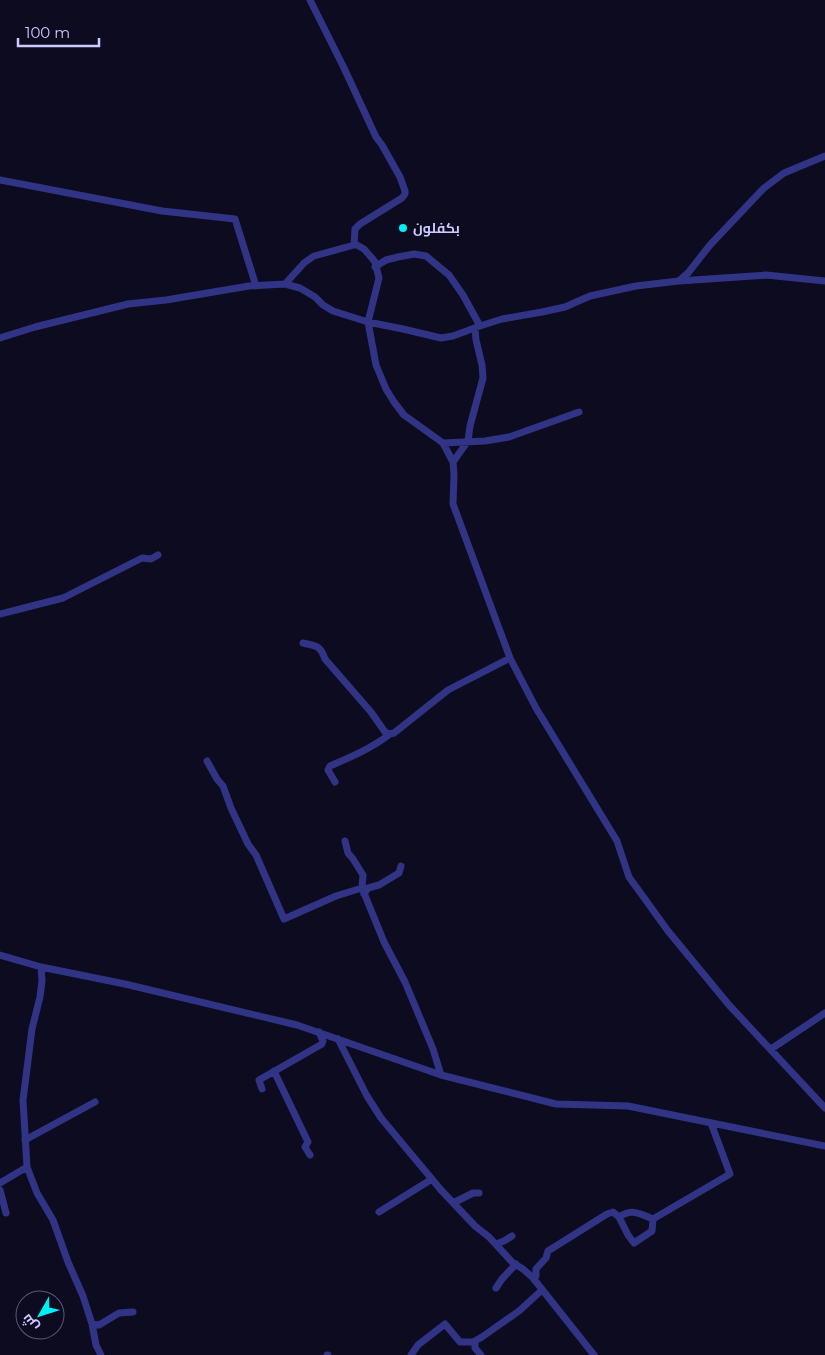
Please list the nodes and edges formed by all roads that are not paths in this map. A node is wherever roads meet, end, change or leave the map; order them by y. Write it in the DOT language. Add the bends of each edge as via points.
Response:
graph roads {
  1 [pos="310,0"];
  2 [pos="825,156"];
  3 [pos="0,180"];
  4 [pos="354,245"];
  5 [pos="375,267"];
  6 [pos="679,281"];
  7 [pos="825,281"];
  8 [pos="284,284"];
  9 [pos="256,286"];
  10 [pos="368,322"];
  11 [pos="478,327"];
  12 [pos="0,338"];
  13 [pos="579,412"];
  14 [pos="468,441"];
  15 [pos="444,443"];
  16 [pos="453,462"];
  17 [pos="158,555"];
  18 [pos="0,614"];
  19 [pos="303,643"];
  20 [pos="510,658"];
  21 [pos="390,734"];
  22 [pos="207,761"];
  23 [pos="335,782"];
  24 [pos="345,841"];
  25 [pos="401,866"];
  26 [pos="363,891"];
  27 [pos="0,955"];
  28 [pos="41,967"];
  29 [pos="825,1013"];
  30 [pos="319,1032"];
  31 [pos="338,1039"];
  32 [pos="771,1049"];
  33 [pos="274,1071"];
  34 [pos="441,1075"];
  35 [pos="262,1089"];
  36 [pos="96,1102"];
  37 [pos="825,1108"];
  38 [pos="711,1123"];
  39 [pos="25,1140"];
  40 [pos="825,1146"];
  41 [pos="310,1155"];
  42 [pos="27,1167"];
  43 [pos="432,1179"];
  44 [pos="0,1183"];
  45 [pos="0,1190"];
  46 [pos="479,1193"];
  47 [pos="453,1203"];
  48 [pos="379,1212"];
  49 [pos="6,1213"];
  50 [pos="619,1217"];
  51 [pos="653,1220"];
  52 [pos="512,1236"];
  53 [pos="496,1244"];
  54 [pos="516,1264"];
  55 [pos="533,1278"];
  56 [pos="496,1288"];
  57 [pos="542,1290"];
  58 [pos="133,1312"];
  59 [pos="92,1324"];
  60 [pos="475,1341"];
  61 [pos="101,1355"];
  62 [pos="411,1355"];
  63 [pos="480,1355"];
  64 [pos="594,1355"];
  1 -- 4 [label="street" via="405,191 402,198 355,229"];
  2 -- 6 [label="street" via="784,173 764,188"];
  3 -- 9 [label="street" via="162,211 235,219"];
  4 -- 5 [label="street" via="364,248 375,262"];
  4 -- 8 [label="street" via="314,256"];
  5 -- 10 [label="street" via="379,278"];
  5 -- 11 [label="street" via="398,256 426,256 449,275"];
  6 -- 7 [label="street" via="766,275"];
  6 -- 11 [label="street" via="590,296 565,307"];
  8 -- 9 [label="street"];
  8 -- 10 [label="street" via="300,288 333,311"];
  9 -- 12 [label="street" via="128,304"];
  10 -- 11 [label="street" via="441,338"];
  10 -- 15 [label="street" via="376,365 394,402 404,415"];
  11 -- 14 [label="street" via="476,340 483,378"];
  13 -- 14 [label="street" via="509,437"];
  14 -- 15 [label="street"];
  14 -- 16 [label="street"];
  15 -- 16 [label="street"];
  16 -- 20 [label="street" via="453,504"];
  17 -- 18 [label="street" via="151,559 142,558 63,598"];
  19 -- 21 [label="street" via="320,649 324,659"];
  20 -- 21 [label="street" via="448,690"];
  20 -- 32 [label="street" via="536,708 616,841 629,877 668,931 729,1005"];
  21 -- 23 [label="street" via="364,751 330,766 328,770"];
  22 -- 26 [label="street" via="223,786 284,919 336,896"];
  24 -- 26 [label="street" via="348,853 363,875"];
  25 -- 26 [label="street" via="399,873"];
  26 -- 34 [label="street" via="405,982"];
  27 -- 28 [label="street"];
  28 -- 30 [label="street" via="125,984"];
  28 -- 39 [label="street" via="40,997 32,1029 23,1100"];
  29 -- 32 [label="street"];
  30 -- 31 [label="street"];
  30 -- 33 [label="street" via="322,1044"];
  31 -- 34 [label="street"];
  31 -- 43 [label="street" via="381,1118"];
  32 -- 37 [label="street"];
  33 -- 35 [label="street" via="259,1080"];
  33 -- 41 [label="street" via="308,1142 305,1147"];
  34 -- 38 [label="street" via="556,1104 628,1106"];
  36 -- 39 [label="street"];
  38 -- 40 [label="street"];
  38 -- 51 [label="street" via="730,1174"];
  39 -- 42 [label="street"];
  42 -- 44 [label="street"];
  42 -- 59 [label="street" via="53,1220"];
  43 -- 47 [label="street"];
  43 -- 48 [label="street"];
  45 -- 49 [label="street"];
  46 -- 47 [label="street" via="472,1193"];
  47 -- 53 [label="street"];
  50 -- 51 [label="street" via="635,1212"];
  50 -- 51 [label="street" via="634,1244 652,1231"];
  50 -- 55 [label="street" via="613,1212 606,1214 548,1251"];
  52 -- 53 [label="street"];
  53 -- 54 [label="street"];
  54 -- 55 [label="street"];
  54 -- 56 [label="street"];
  55 -- 57 [label="street"];
  57 -- 60 [label="street" via="519,1311"];
  57 -- 64 [label="street"];
  58 -- 59 [label="street" via="119,1313 99,1325"];
  59 -- 61 [label="street"];
  60 -- 62 [label="street" via="460,1342 445,1324 418,1345"];
  60 -- 63 [label="street"];
}
